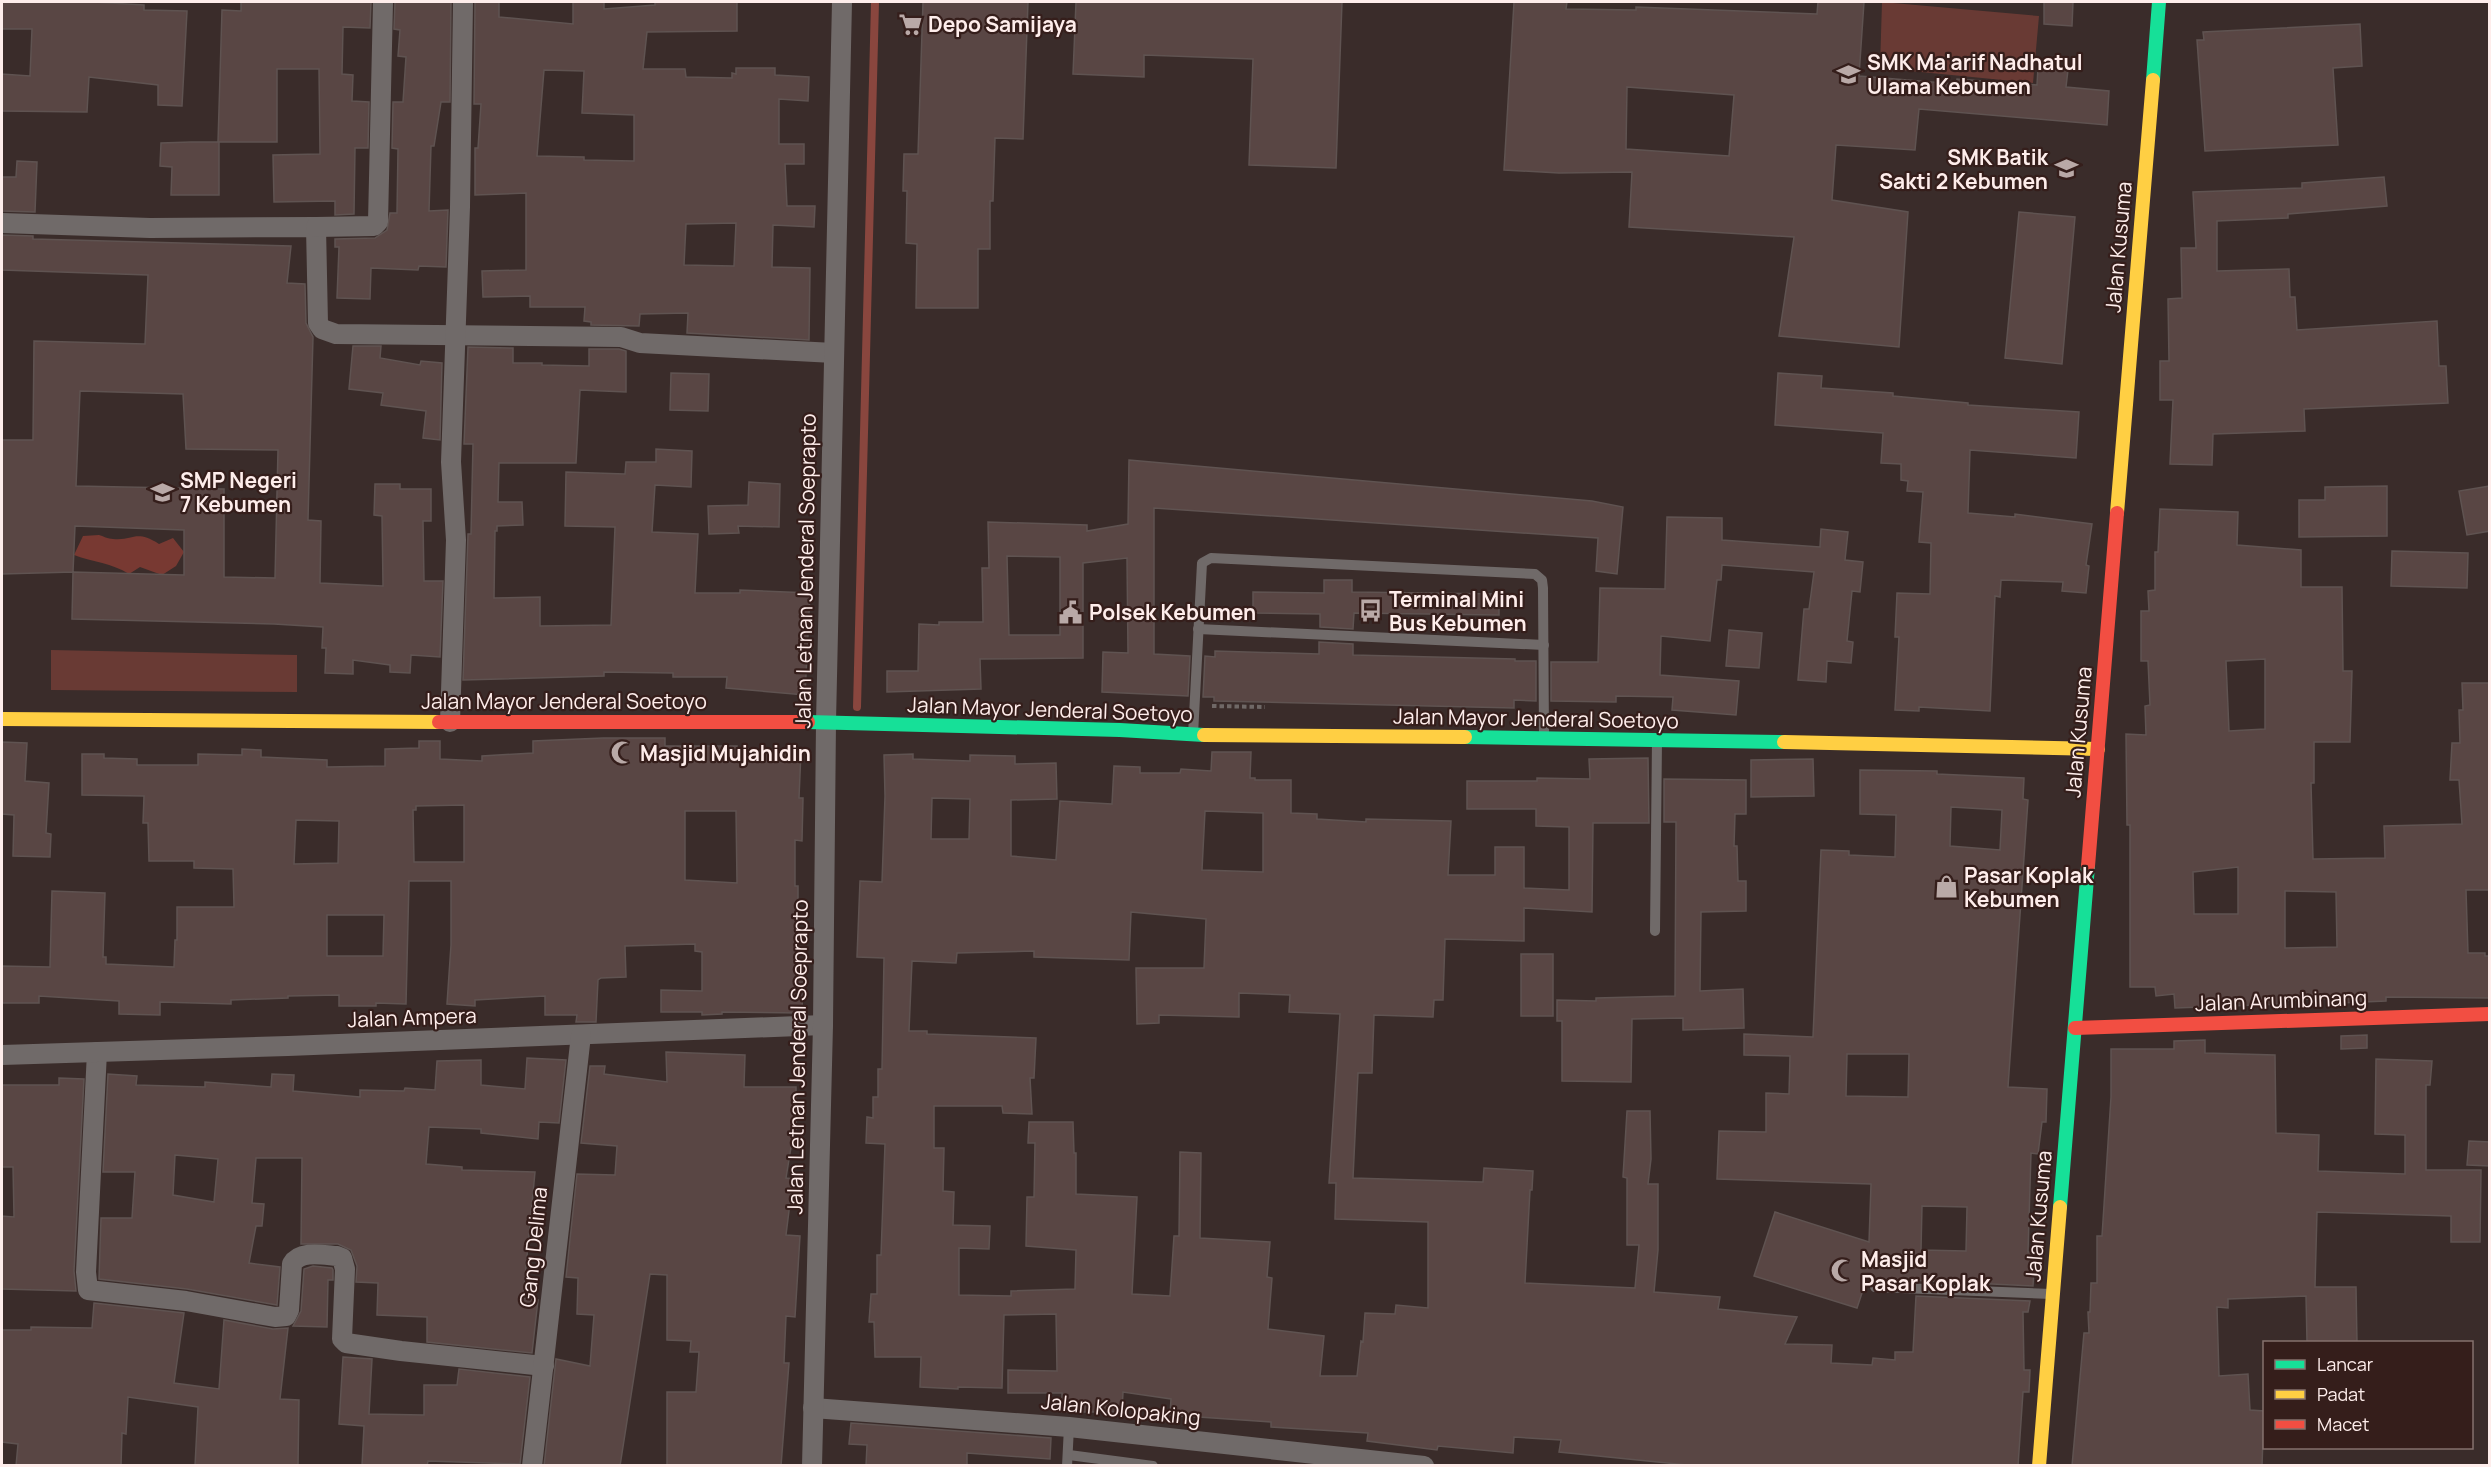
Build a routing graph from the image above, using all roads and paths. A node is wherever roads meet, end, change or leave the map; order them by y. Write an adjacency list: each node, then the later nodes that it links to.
1 (383, 2): 6 (street)
2 (463, 2): 7 (street)
3 (842, 2): 8 (street, Jalan Letnan Jenderal Soeprapto)
4 (2159, 2): 17 (main road, Jalan Kusuma)
5 (2, 223): 6 (street)
6 (315, 227): 7 (street)
7 (456, 335): 8 (street); 12 (street)
8 (834, 353): 13 (street, Jalan Letnan Jenderal Soeprapto)
9 (1198, 629): 10 (lane); 10 (lane); 14 (lane)
10 (1544, 645): 15 (lane)
11 (2, 719): 12 (main road, Jalan Mayor Jenderal Soetoyo)
12 (450, 722): 13 (main road, Jalan Mayor Jenderal Soetoyo)
13 (826, 722): 14 (main road, Jalan Mayor Jenderal Soetoyo); 20 (street, Jalan Letnan Jenderal Soeprapto)
14 (1193, 735): 15 (main road, Jalan Mayor Jenderal Soetoyo)
15 (1544, 739): 16 (main road, Jalan Mayor Jenderal Soetoyo)
16 (1657, 740): 17 (main road, Jalan Mayor Jenderal Soetoyo); 18 (lane)
17 (2098, 749): 21 (main road, Jalan Kusuma)
18 (1654, 932)
19 (2490, 1014): 21 (main road, Jalan Arumbinang)
20 (823, 1025): 22 (street, Jalan Ampera); 28 (street, Jalan Letnan Jenderal Soeprapto)
21 (2075, 1028): 26 (main road, Jalan Kusuma)
22 (581, 1035): 23 (street, Jalan Ampera); 27 (street, Gang Delima)
23 (97, 1052): 24 (street, Jalan Ampera); 27 (street)
24 (2, 1055)
25 (1875, 1287): 26 (lane)
26 (2053, 1294): 35 (main road, Jalan Kusuma)
27 (544, 1366): 31 (street, Gang Delima)
28 (813, 1408): 29 (street, Jalan Kolopaking); 32 (street, Jalan Letnan Jenderal Soeprapto)
29 (1069, 1427): 30 (lane); 34 (street, Jalan Kolopaking)
30 (1068, 1460): 33 (lane)
31 (532, 1466)
32 (812, 1466)
33 (1153, 1466)
34 (1424, 1466)
35 (2039, 1466)

